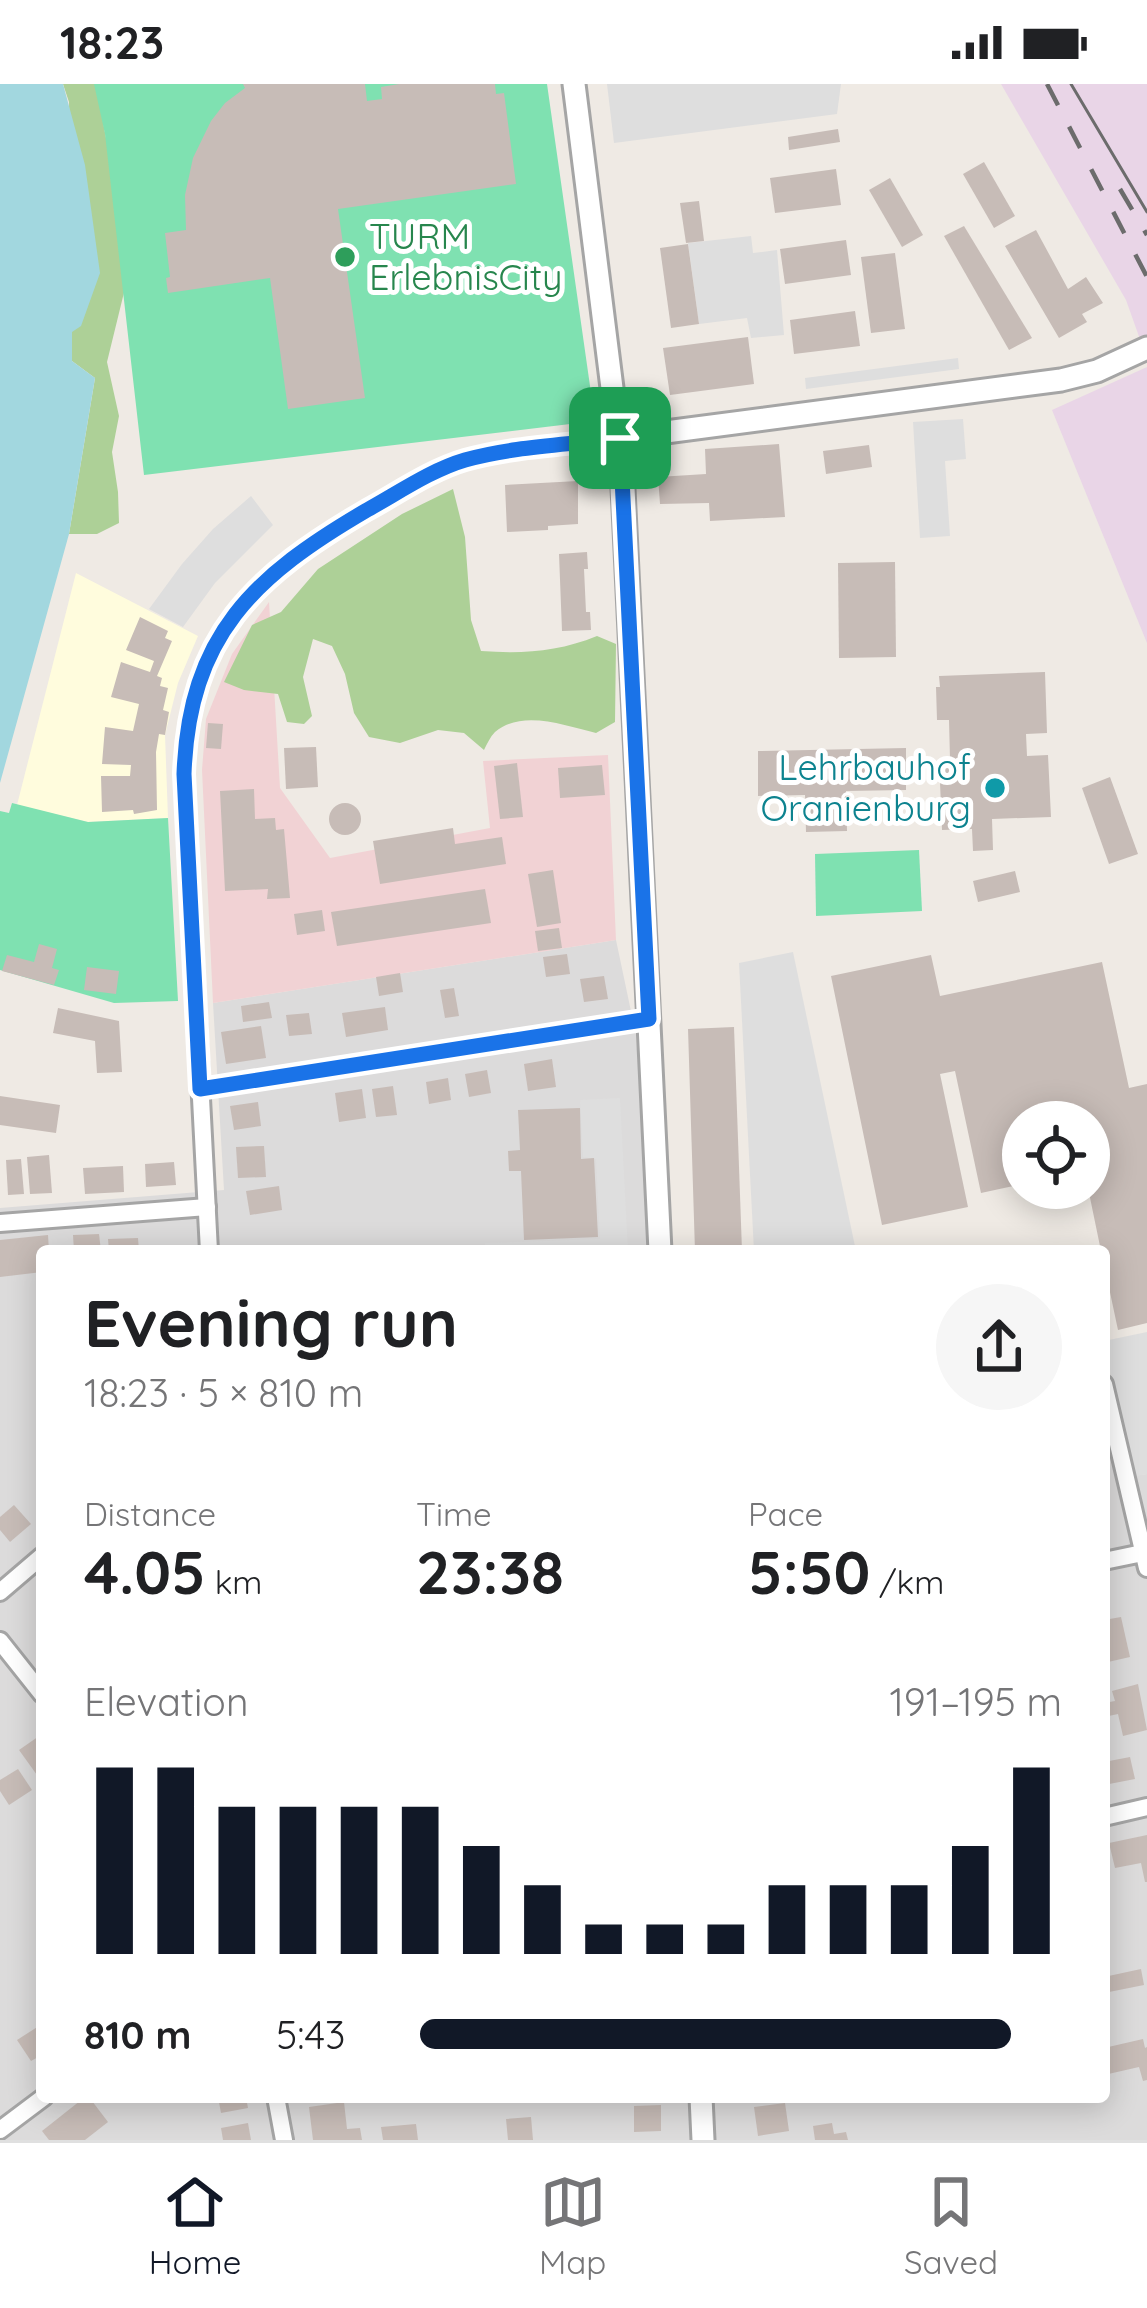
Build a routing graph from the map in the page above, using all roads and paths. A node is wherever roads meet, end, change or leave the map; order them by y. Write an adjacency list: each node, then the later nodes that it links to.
1 (574, 84): 3 (street)
2 (1147, 348): 3 (street)
3 (620, 438): 4 (street); 5 (street)
4 (649, 1019): 5 (street); 9 (street)
5 (200, 1089): 6 (street)
6 (207, 1207): 7 (street); 8 (street)
7 (0, 1223)
8 (209, 1245)
9 (660, 1245)
10 (1110, 1409): 11 (street)
11 (1146, 1558): 13 (street)
12 (36, 1561): 14 (street)
13 (1110, 1561)
14 (0, 1592)
15 (0, 1641): 16 (street)
16 (36, 1686)
17 (1147, 1807): 18 (street)
18 (1110, 1816)
19 (36, 2103): 22 (street)
20 (277, 2103): 23 (street)
21 (701, 2103): 24 (street)
22 (0, 2130)
23 (284, 2140)
24 (703, 2140)

